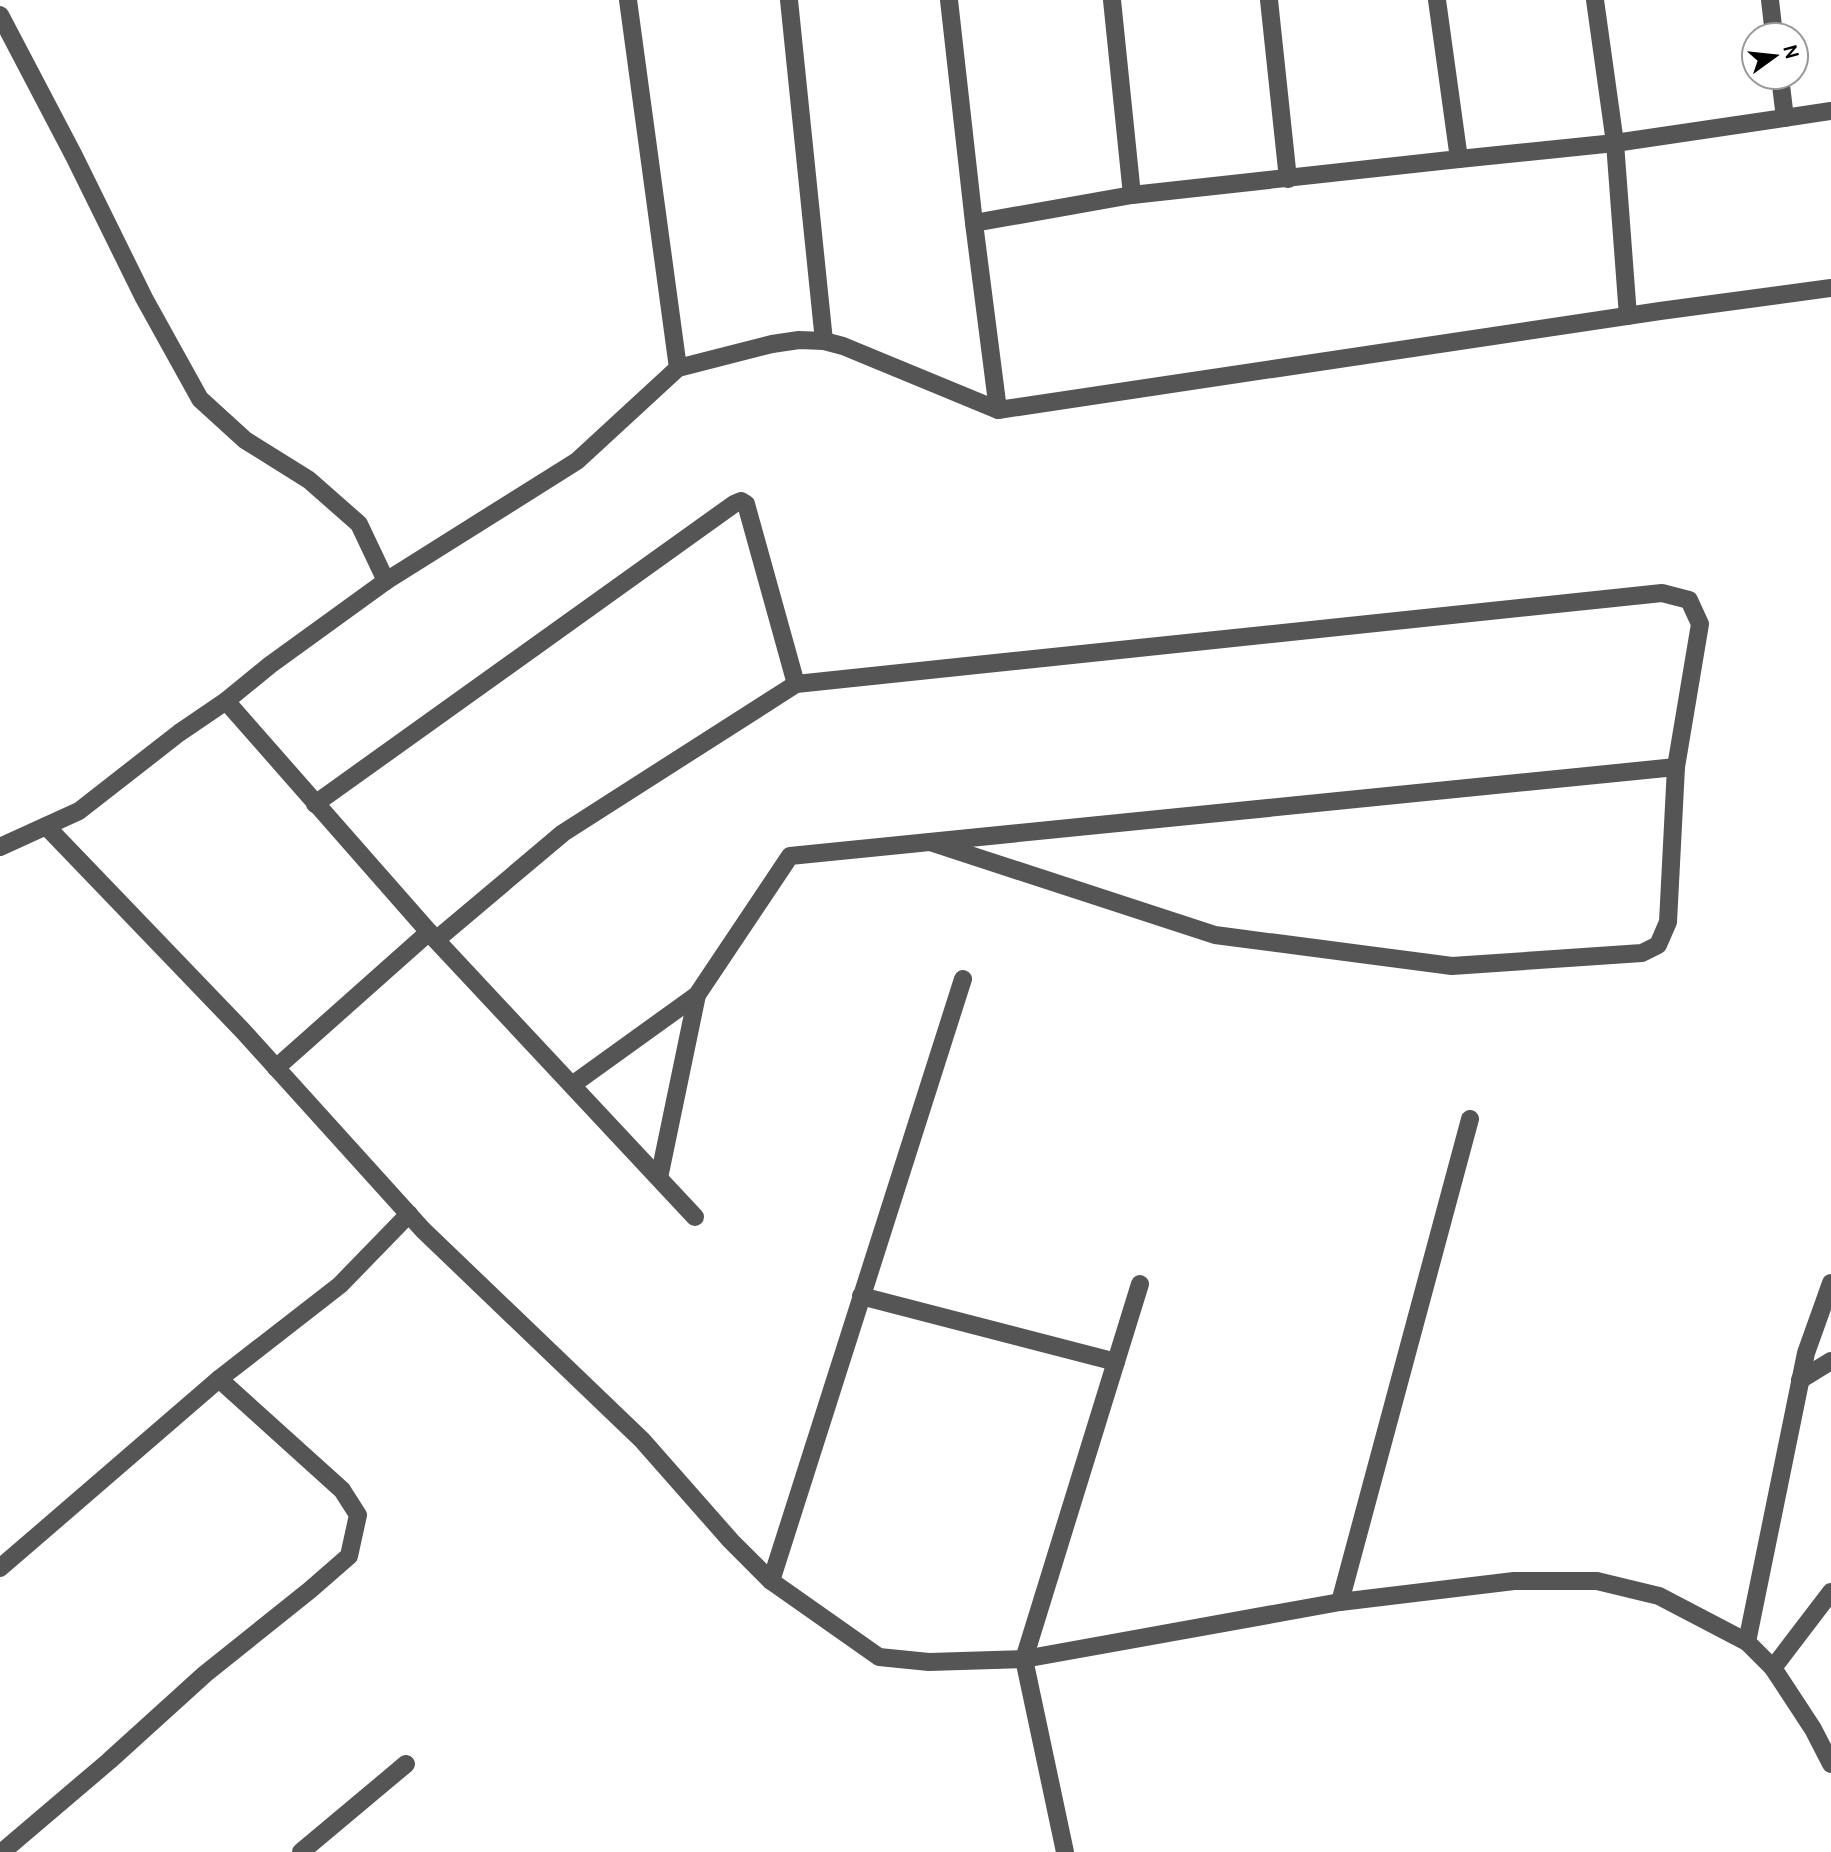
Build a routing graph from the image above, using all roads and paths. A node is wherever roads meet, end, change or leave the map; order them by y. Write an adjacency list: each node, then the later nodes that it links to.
1 (628, 0): 22 (street)
2 (789, 0): 21 (street)
3 (949, 0): 18 (street)
4 (1112, 0): 17 (street)
5 (1269, 0): 16 (street)
6 (1437, 0): 15 (street)
7 (1595, 0): 14 (street)
8 (1770, 0): 10 (street)
9 (0, 15): 24 (street)
10 (1772, 21)
11 (1782, 91): 13 (street)
12 (1831, 111): 13 (street)
13 (1785, 118): 14 (street)
14 (1615, 143): 15 (street); 20 (street)
15 (1459, 159): 16 (street)
16 (1288, 179): 17 (street)
17 (1132, 195): 18 (street)
18 (974, 223): 23 (street)
19 (1831, 288): 20 (street)
20 (1628, 316): 23 (street)
21 (824, 341): 22 (street); 23 (street)
22 (678, 368): 24 (street)
23 (998, 410)
24 (386, 580): 26 (street)
25 (796, 684): 27 (street); 28 (street); 32 (street)
26 (226, 701): 28 (street); 29 (street)
27 (1676, 767): 30 (street); 30 (street)
28 (315, 804): 32 (street)
29 (46, 826): 31 (street); 35 (street)
30 (930, 842): 34 (street)
31 (0, 847)
32 (432, 936): 35 (street); 36 (street)
33 (963, 979): 43 (street)
34 (697, 995): 36 (street); 38 (street)
35 (276, 1068): 39 (street)
36 (572, 1085): 38 (street)
37 (1470, 1119): 51 (street)
38 (659, 1178): 40 (street)
39 (409, 1214): 46 (street); 49 (street)
40 (695, 1217)
41 (1831, 1283): 47 (street)
42 (1140, 1284): 45 (street)
43 (861, 1296): 45 (street); 49 (street)
44 (1831, 1361): 47 (street)
45 (1116, 1362): 53 (street)
46 (219, 1378): 48 (street); 57 (street)
47 (1800, 1380): 52 (street)
48 (0, 1568)
49 (771, 1581): 53 (street)
50 (1831, 1592): 54 (street)
51 (1340, 1602): 52 (street); 53 (street)
52 (1747, 1642): 54 (street)
53 (1024, 1659): 59 (street)
54 (1773, 1668): 56 (street)
55 (406, 1764): 58 (street)
56 (1831, 1764)
57 (2, 1852)
58 (301, 1852)
59 (1065, 1852)

